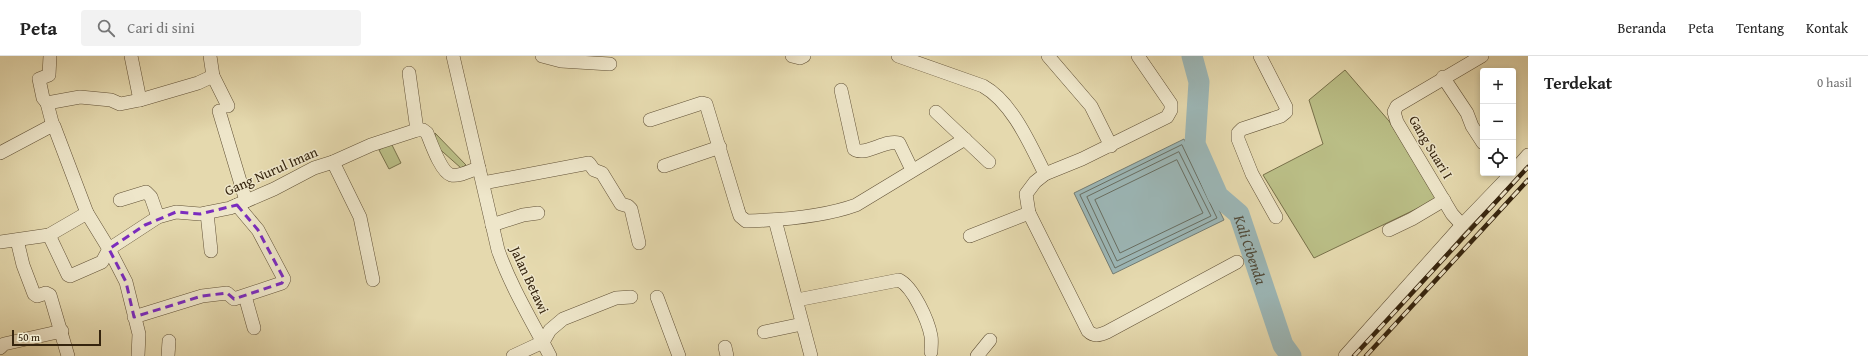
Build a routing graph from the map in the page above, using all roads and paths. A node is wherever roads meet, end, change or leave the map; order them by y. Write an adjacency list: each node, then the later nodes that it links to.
1 (50, 56): 19 (street)
2 (131, 56): 18 (street)
3 (210, 56): 15 (street)
4 (452, 56): 34 (street, Jalan Betawi)
5 (542, 56): 13 (street)
6 (792, 56): 7 (street)
7 (804, 56)
8 (898, 56): 36 (street)
9 (1048, 56): 26 (street)
10 (1138, 56): 26 (street)
11 (1260, 56): 47 (street)
12 (1482, 56): 16 (street, Gang Suari I)
13 (610, 64)
14 (409, 73): 23 (street)
15 (213, 76): 18 (street); 41 (street)
16 (1443, 77): 25 (street); 40 (street, Gang Suari I)
17 (841, 90): 35 (street)
18 (140, 100): 19 (street)
19 (47, 103): 22 (street)
20 (936, 112): 24 (street)
21 (650, 120): 27 (street)
22 (53, 126): 28 (street); 42 (street)
23 (417, 130): 30 (street, Gang Nurul Iman); 34 (street)
24 (964, 139): 31 (street); 35 (street)
25 (1481, 140)
26 (1111, 146): 36 (street)
27 (720, 147): 32 (street); 48 (street)
28 (0, 153)
29 (1528, 155): 33 (street)
30 (333, 162): 41 (street, Gang Nurul Iman); 60 (street)
31 (989, 162)
32 (664, 166)
33 (1516, 167)
34 (479, 168): 38 (street, Jalan Betawi)
35 (912, 170): 48 (street)
36 (1045, 174): 45 (street)
37 (1507, 176): 50 (street)
38 (483, 183): 49 (street, Jalan Betawi); 56 (street)
39 (120, 200): 46 (street)
40 (1444, 200): 50 (street, Gang Suari I); 51 (street)
41 (242, 203): 43 (street, Gang Nurul Iman); 61 (street)
42 (87, 213): 52 (street); 57 (street)
43 (207, 213): 46 (street, Gang Nurul Iman); 58 (street)
44 (538, 213): 49 (street)
45 (1029, 214): 53 (street); 59 (street)
46 (158, 217): 57 (street, Gang Nurul Iman)
47 (1276, 217)
48 (775, 220): 64 (street)
49 (492, 225): 72 (street, Jalan Betawi)
50 (1462, 226): 83 (street)
51 (1389, 230)
52 (49, 235): 54 (street); 57 (street, Gang Nurul Iman)
53 (970, 236)
54 (17, 240): 55 (street); 68 (street)
55 (0, 242)
56 (639, 243)
57 (109, 250): 65 (street)
58 (211, 251)
59 (1237, 262)
60 (374, 280)
61 (245, 296): 65 (street); 67 (street)
62 (631, 297): 72 (street)
63 (657, 297): 80 (street)
64 (797, 300): 66 (street); 74 (street)
65 (134, 316): 76 (street)
66 (802, 324): 69 (street); 81 (street)
67 (254, 328)
68 (62, 331): 73 (street); 75 (street)
69 (764, 332)
70 (990, 340): 82 (street)
71 (169, 341): 77 (street)
72 (543, 342): 78 (street); 79 (street, Jalan Betawi)
73 (0, 348)
74 (931, 352)
75 (68, 356)
76 (138, 356)
77 (168, 356)
78 (513, 356)
79 (550, 356)
80 (679, 356)
81 (811, 356)
82 (978, 356)
83 (1345, 356)

